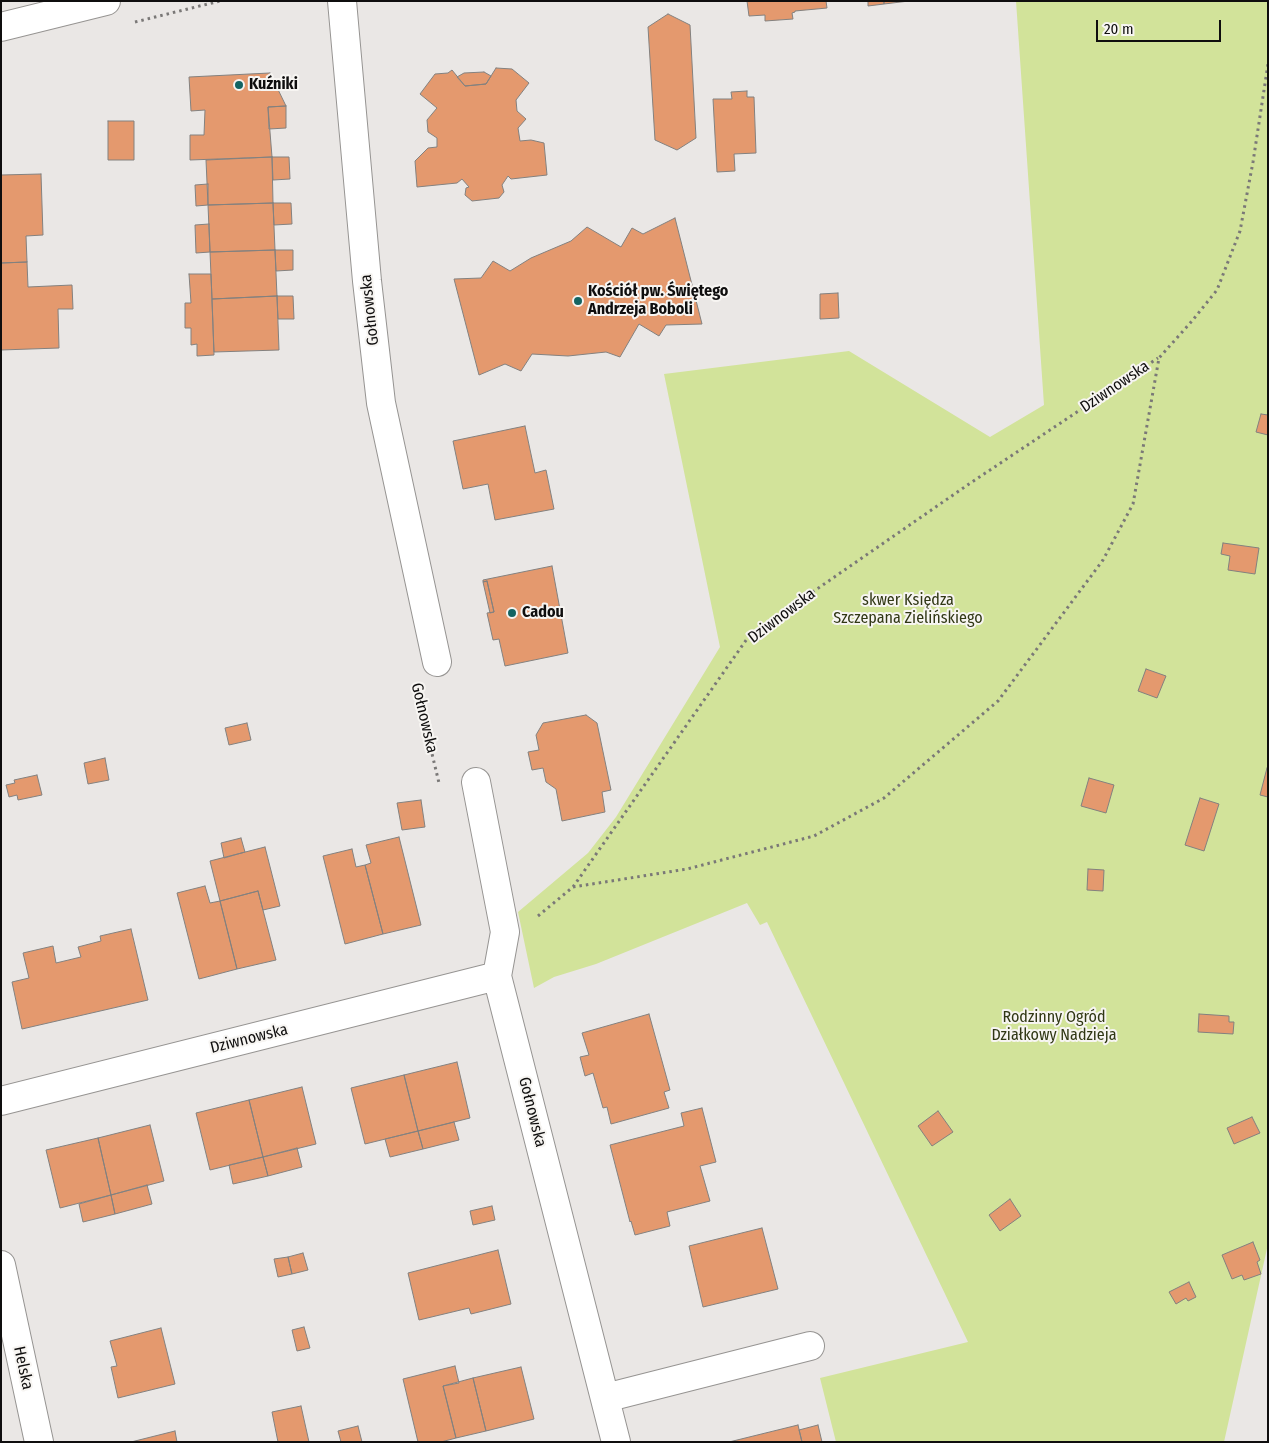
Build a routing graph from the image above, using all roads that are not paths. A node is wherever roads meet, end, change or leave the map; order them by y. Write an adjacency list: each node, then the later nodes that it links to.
1 (106, 1): 3 (street)
2 (342, 1): 4 (street, Gołnowska)
3 (1, 27)
4 (437, 662)
5 (476, 782): 6 (street, Gołnowska)
6 (497, 976): 7 (street, Dziwnowska); 10 (street, Gołnowska)
7 (1, 1101)
8 (1, 1265): 11 (street, Helska)
9 (810, 1346): 10 (street)
10 (605, 1398): 12 (street, Gołnowska)
11 (39, 1442)
12 (616, 1442)

